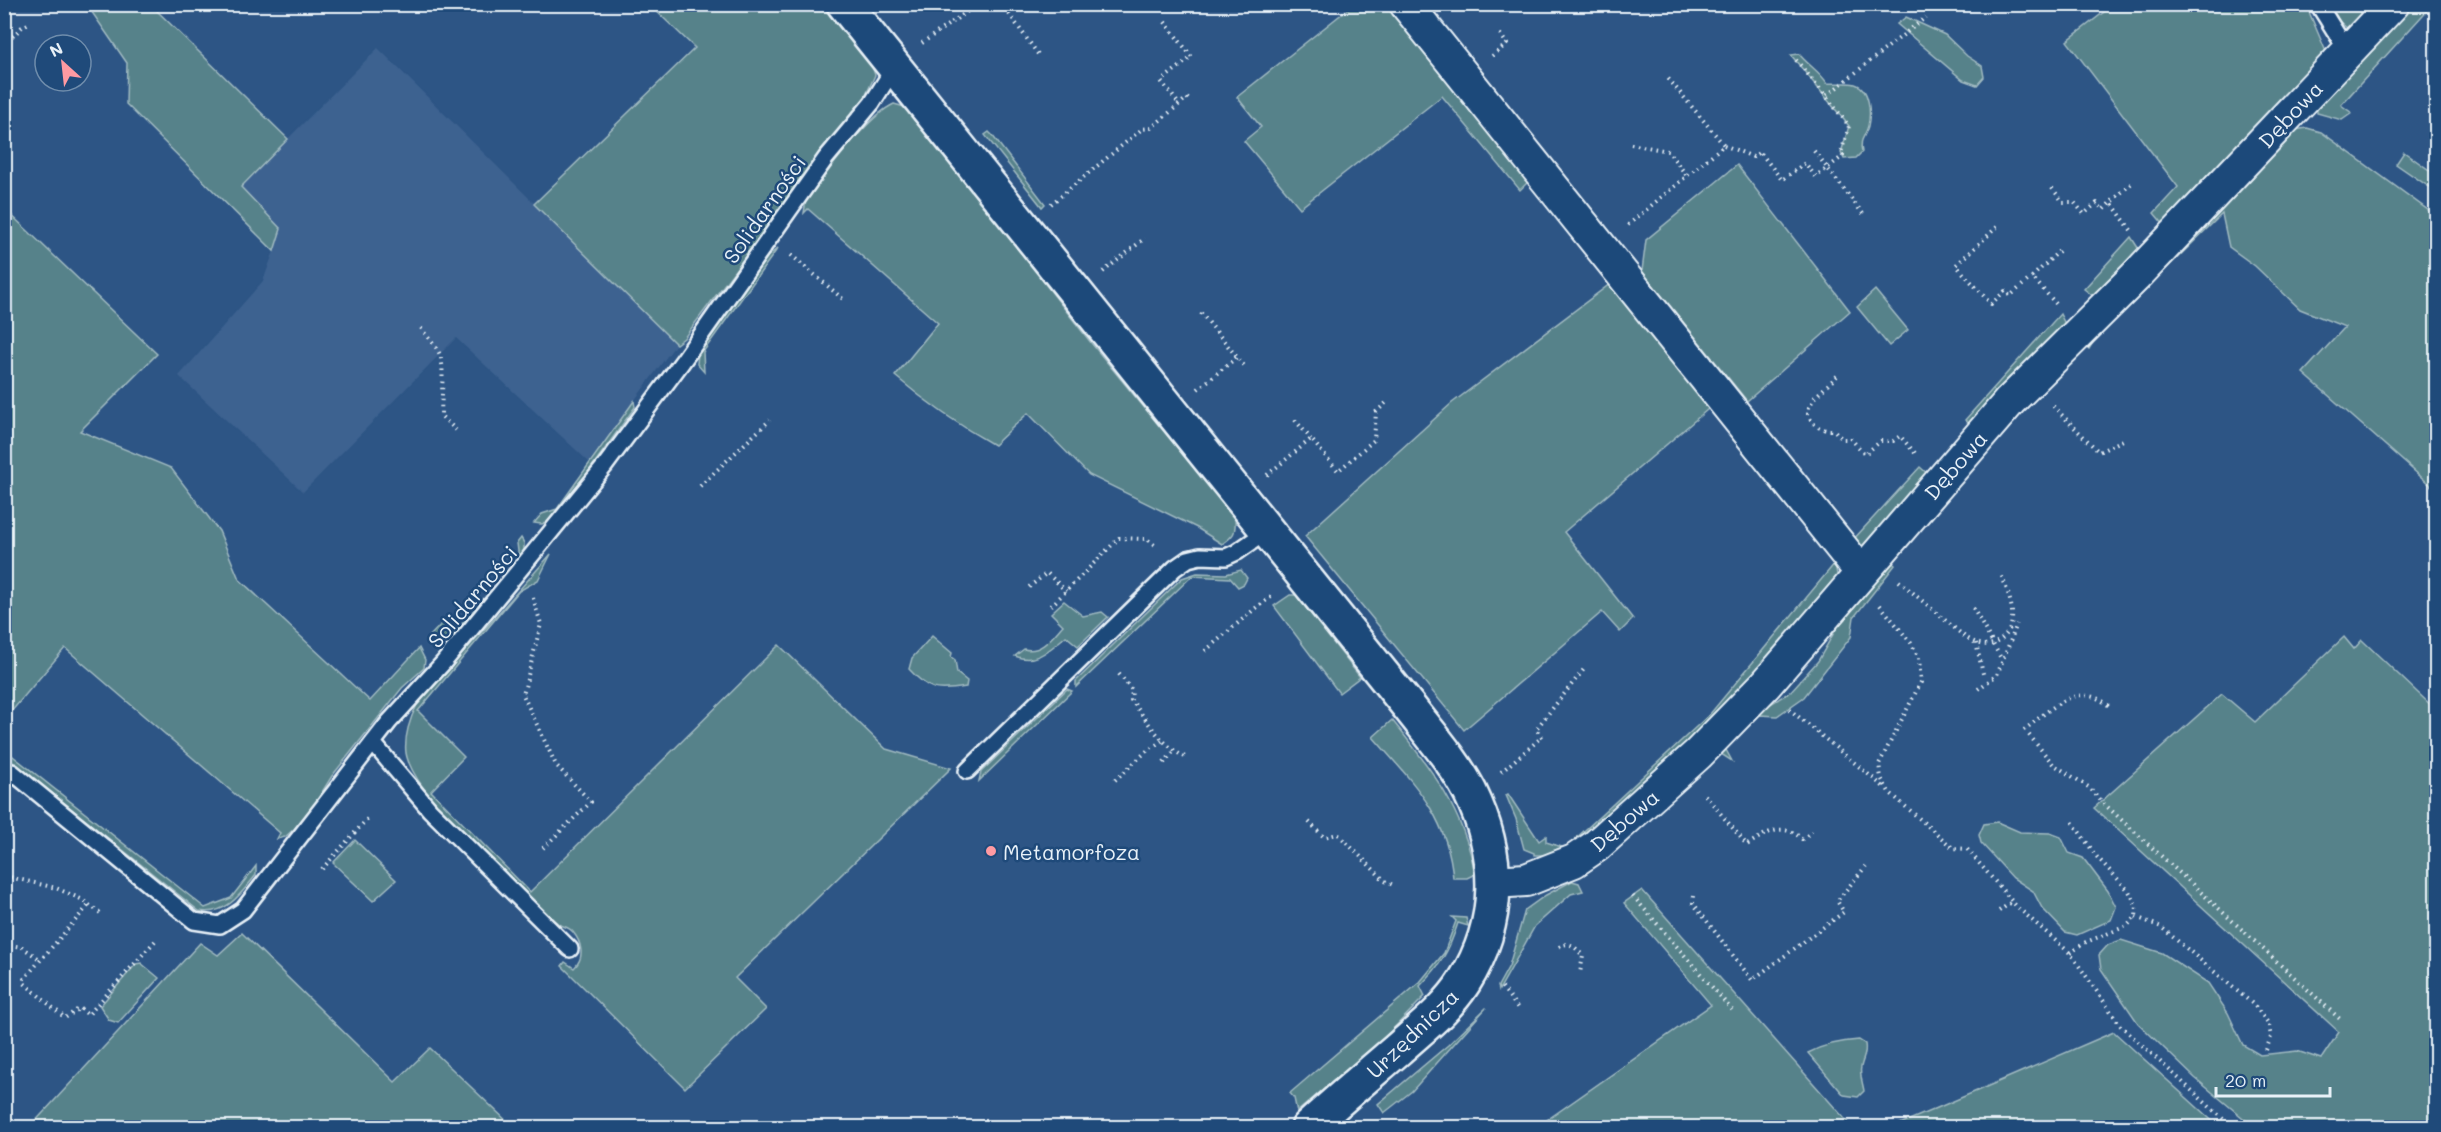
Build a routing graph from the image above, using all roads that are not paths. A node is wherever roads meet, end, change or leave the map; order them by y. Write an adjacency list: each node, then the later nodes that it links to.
1 (844, 4): 6 (street, Urzędnicza)
2 (1406, 4): 8 (street)
3 (2318, 4): 5 (lane)
4 (2393, 4): 5 (street, Dębowa)
5 (2348, 52): 8 (street, Dębowa)
6 (894, 68): 7 (street, Urzędnicza); 9 (lane, Solidarności)
7 (1267, 531): 10 (lane); 12 (street, Urzędnicza)
8 (1861, 572): 12 (street, Dębowa)
9 (373, 743): 11 (lane, Solidarności); 13 (lane)
10 (967, 771)
11 (12, 772)
12 (1493, 882): 14 (street, Urzędnicza)
13 (570, 949)
14 (1308, 1128)

